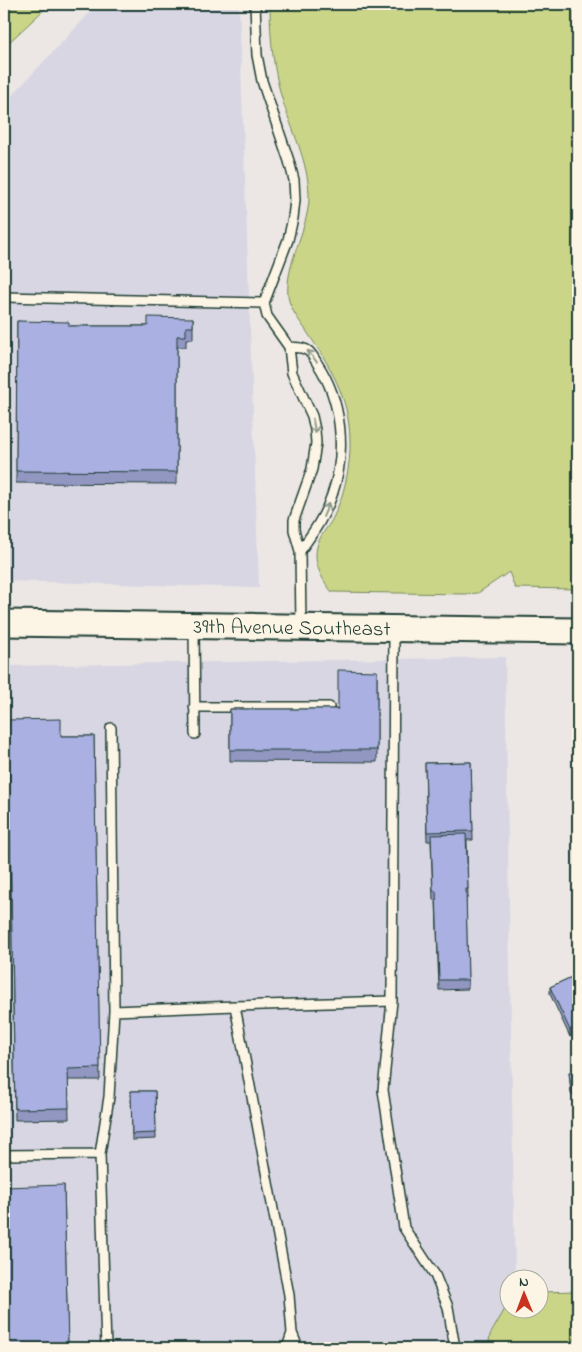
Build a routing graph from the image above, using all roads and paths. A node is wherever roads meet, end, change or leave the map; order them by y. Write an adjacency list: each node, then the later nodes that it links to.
1 (255, 4): 3 (lane)
2 (4, 298): 3 (lane)
3 (264, 303): 4 (lane)
4 (289, 348): 5 (lane, one-way to 5); 5 (lane, one-way to 4)
5 (300, 551): 8 (lane)
6 (4, 623): 7 (main road, 39th Avenue Southeast)
7 (194, 625): 8 (main road, 39th Avenue Southeast); 12 (lane)
8 (301, 626): 9 (main road, 39th Avenue Southeast)
9 (394, 628): 10 (main road, 39th Avenue Southeast); 15 (lane)
10 (578, 631)
11 (329, 706): 12 (lane)
12 (194, 707): 14 (lane)
13 (111, 728): 17 (lane)
14 (195, 734)
15 (392, 1001): 16 (lane); 24 (lane)
16 (235, 1006): 17 (lane); 20 (lane)
17 (114, 1011): 18 (lane)
18 (100, 1154): 19 (lane); 21 (lane)
19 (4, 1155)
20 (292, 1333): 22 (lane); 23 (lane)
21 (106, 1348)
22 (286, 1348)
23 (298, 1348)
24 (455, 1348)

